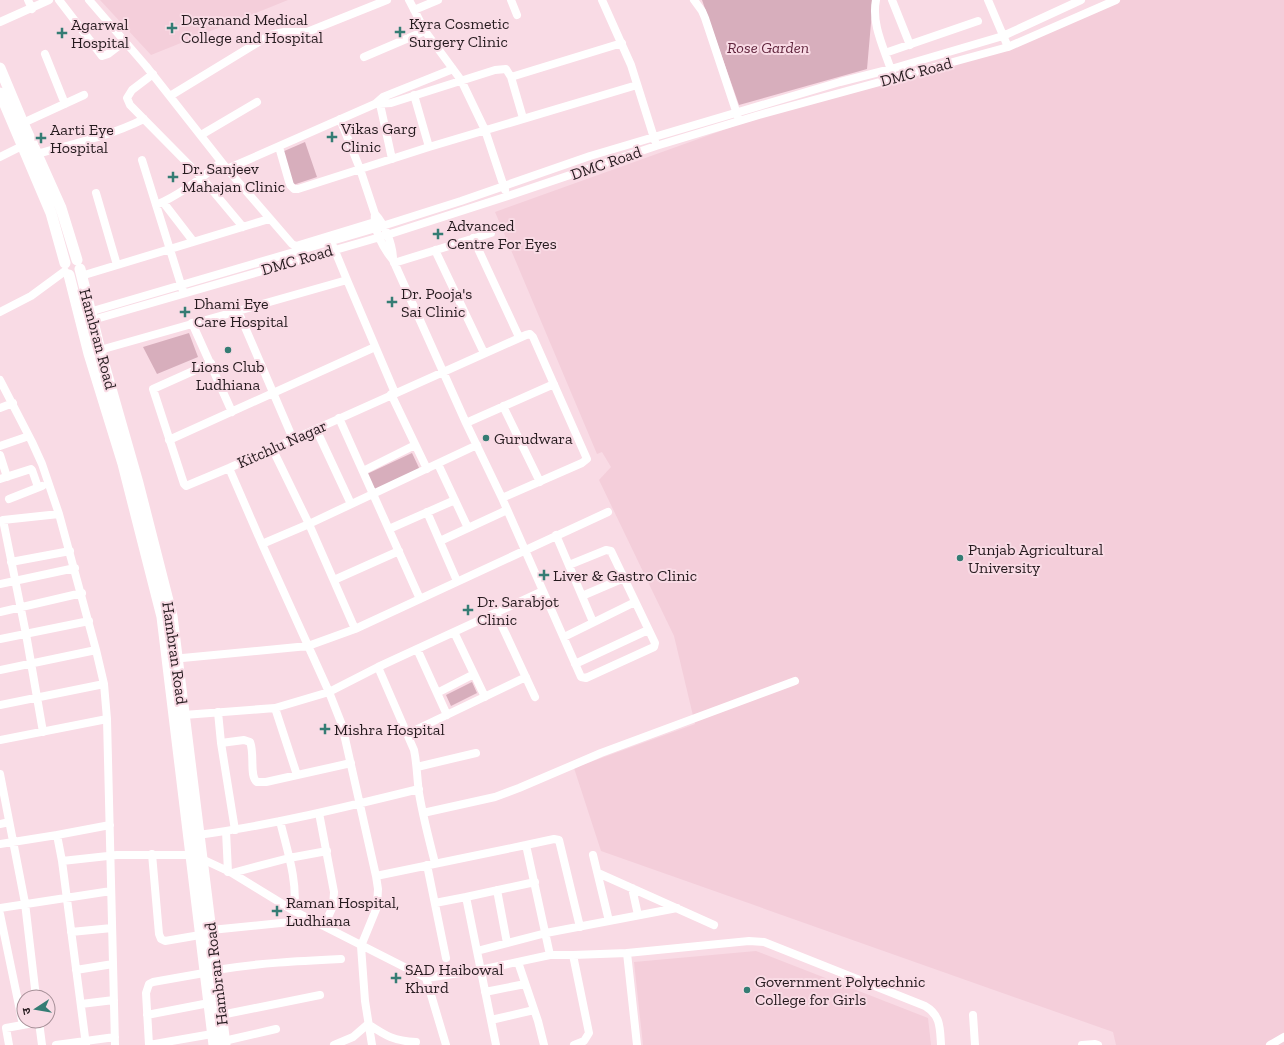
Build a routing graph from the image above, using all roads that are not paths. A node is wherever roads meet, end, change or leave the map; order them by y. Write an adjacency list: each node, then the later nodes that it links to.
1 (28, 0): 16 (street)
2 (49, 0): 16 (street)
3 (59, 0): 23 (street)
4 (89, 0): 23 (street)
5 (387, 0): 41 (street)
6 (410, 0): 17 (street)
7 (438, 0): 17 (street)
8 (511, 0): 18 (street)
9 (603, 0): 24 (street)
10 (694, 0): 45 (street)
11 (876, 0): 27 (street)
12 (892, 0): 25 (street)
13 (988, 0): 22 (street)
14 (1082, 0): 22 (street)
15 (1116, 0): 26 (street, DMC Road)
16 (32, 9): 20 (street)
17 (414, 10): 21 (street)
18 (517, 15)
19 (978, 21): 25 (street)
20 (0, 22)
21 (425, 31): 29 (street); 32 (street)
22 (1003, 36): 26 (street); 31 (street)
23 (125, 41): 33 (street)
24 (622, 43): 34 (street); 37 (street)
25 (910, 45): 27 (street)
26 (1008, 47): 35 (street, DMC Road)
27 (885, 53): 31 (street)
28 (45, 54): 43 (street)
29 (364, 57)
30 (0, 68): 49 (main road, Hambran Road)
31 (891, 69): 35 (street); 45 (street)
32 (453, 70): 36 (street); 44 (street)
33 (153, 74): 41 (street); 47 (street)
34 (512, 77): 36 (street); 46 (street)
35 (893, 78): 45 (street, DMC Road)
36 (461, 80): 40 (street); 50 (street)
37 (637, 85): 46 (street); 52 (street)
38 (0, 93): 53 (main road, Hambran Road)
39 (84, 95): 43 (street)
40 (414, 95): 44 (street); 55 (street)
41 (170, 96): 51 (street)
42 (257, 102): 51 (street)
43 (65, 104): 49 (street)
44 (377, 104): 48 (street); 58 (street)
45 (738, 117): 52 (street)
46 (524, 118): 50 (street)
47 (144, 119): 56 (street); 63 (street)
48 (340, 119): 54 (street); 62 (street)
49 (22, 123): 56 (main road, Hambran Road)
50 (485, 130): 55 (street); 64 (street)
51 (201, 135): 60 (street)
52 (655, 142): 64 (street); 66 (street, DMC Road)
53 (22, 146): 57 (street); 82 (main road, Hambran Road)
54 (279, 147): 61 (street); 62 (street)
55 (429, 147): 58 (street)
56 (36, 154): 81 (main road, Hambran Road)
57 (0, 157)
58 (392, 159): 62 (street)
59 (142, 160): 67 (street)
60 (221, 162): 61 (street); 63 (street)
61 (227, 169): 68 (street)
62 (360, 169): 69 (street)
63 (202, 178): 67 (street); 70 (street)
64 (504, 186): 66 (street); 69 (street)
65 (96, 193): 80 (street)
66 (508, 196): 72 (street, DMC Road)
67 (160, 203): 74 (street); 76 (street)
68 (269, 219): 69 (street); 70 (street)
69 (378, 222): 72 (street); 75 (street)
70 (243, 227): 74 (street)
71 (491, 233): 73 (street)
72 (383, 236): 77 (street, DMC Road); 79 (street)
73 (473, 238): 78 (street); 90 (street)
74 (193, 241): 76 (street)
75 (331, 241): 77 (street); 84 (street)
76 (170, 249): 80 (street); 84 (street)
77 (335, 250): 83 (street); 84 (street, DMC Road)
78 (435, 250): 79 (street); 93 (street)
79 (394, 261): 95 (street)
80 (117, 265): 81 (street)
81 (79, 269): 82 (main road); 87 (main road, Hambran Road)
82 (66, 270): 85 (street); 88 (main road, Hambran Road)
83 (347, 280): 86 (street); 91 (street)
84 (183, 289): 87 (street)
85 (1, 311)
86 (238, 311): 89 (street); 98 (street)
87 (91, 316): 88 (street); 92 (main road, Hambran Road)
88 (80, 319): 170 (main road, Hambran Road)
89 (192, 323): 92 (street); 94 (street)
90 (520, 337): 93 (street, Kitchlu Nagar); 97 (street)
91 (375, 347): 98 (street); 99 (street)
92 (100, 350): 170 (main road, Hambran Road)
93 (484, 354): 95 (street, Kitchlu Nagar)
94 (211, 363): 103 (street); 109 (street, Kitchlu Nagar)
95 (443, 371): 99 (street, Kitchlu Nagar); 105 (street)
96 (0, 380): 100 (street)
97 (554, 384): 101 (street); 120 (street)
98 (273, 393): 103 (street); 108 (street)
99 (393, 394): 104 (street, Kitchlu Nagar); 110 (street)
100 (13, 403): 102 (street); 107 (street)
101 (503, 406): 105 (street); 120 (street)
102 (0, 408)
103 (232, 412): 109 (street)
104 (339, 418): 106 (street, Kitchlu Nagar); 118 (street)
105 (466, 423): 111 (street)
106 (316, 428): 108 (street, Kitchlu Nagar); 127 (street)
107 (29, 436): 112 (street); 121 (street)
108 (292, 439): 113 (street, Kitchlu Nagar)
109 (169, 440): 116 (street, Kitchlu Nagar)
110 (415, 445): 117 (street); 118 (street)
111 (476, 445): 115 (street); 124 (street)
112 (0, 446)
113 (272, 448): 116 (street, Kitchlu Nagar); 133 (street)
114 (0, 455): 119 (street)
115 (438, 464): 117 (street); 126 (street)
116 (229, 468): 139 (street)
117 (427, 469): 123 (street)
118 (363, 471): 123 (street)
119 (4, 478): 122 (street)
120 (540, 482): 124 (street)
121 (49, 483): 122 (street); 131 (street)
122 (38, 487): 125 (street)
123 (373, 493): 127 (street); 135 (street)
124 (502, 498): 128 (street)
125 (9, 499)
126 (455, 500): 129 (street); 134 (street)
127 (351, 504): 133 (street)
128 (507, 510): 134 (street); 140 (street)
129 (428, 512): 135 (street); 137 (street)
130 (608, 512): 136 (street)
131 (59, 514): 132 (street); 141 (street)
132 (1, 521): 138 (street)
133 (309, 524): 139 (street); 147 (street)
134 (468, 528): 137 (street)
135 (389, 530): 142 (street)
136 (556, 535): 140 (street); 144 (street)
137 (440, 540): 149 (street)
138 (4, 544): 143 (street)
139 (262, 544): 167 (street)
140 (525, 549): 149 (street); 151 (street)
141 (70, 551): 143 (street); 145 (street)
142 (399, 551): 147 (street); 154 (street)
143 (11, 562): 148 (street)
144 (569, 565): 146 (street); 153 (street)
145 (75, 568): 148 (street); 152 (street)
146 (624, 578): 153 (street); 155 (street)
147 (334, 580): 161 (street)
148 (15, 581): 150 (street); 156 (street)
149 (457, 581): 154 (street)
150 (0, 584)
151 (543, 591): 158 (street); 165 (street)
152 (82, 594): 156 (street); 159 (street)
153 (582, 596): 160 (street)
154 (420, 599): 161 (street)
155 (635, 602): 160 (street); 162 (street)
156 (20, 608): 157 (street); 164 (street)
157 (0, 612)
158 (496, 613): 163 (street); 176 (street)
159 (89, 621): 164 (street); 169 (street)
160 (594, 622): 165 (street)
161 (355, 629): 167 (street)
162 (648, 630): 172 (street); 172 (street)
163 (454, 632): 168 (street); 175 (street)
164 (26, 634): 166 (street); 171 (street)
165 (564, 637): 172 (street)
166 (0, 639)
167 (308, 646): 170 (street); 179 (street)
168 (417, 649): 173 (street); 180 (street)
169 (96, 650): 171 (street); 178 (street)
170 (172, 659): 187 (main road, Hambran Road); 218 (main road, Hambran Road)
171 (31, 664): 174 (street); 183 (street)
172 (575, 664)
173 (378, 667): 179 (street); 191 (street)
174 (0, 670)
175 (474, 674): 180 (street); 181 (street)
176 (526, 677): 181 (street); 182 (street)
177 (795, 681): 203 (street)
178 (104, 684): 183 (street); 189 (street)
179 (329, 692): 185 (street); 195 (street)
180 (437, 693): 188 (street)
181 (485, 697): 188 (street)
182 (535, 697)
183 (37, 698): 184 (street); 190 (street)
184 (0, 705)
185 (275, 708): 186 (street); 198 (street)
186 (218, 712): 187 (street); 193 (street)
187 (184, 715): 211 (main road, Hambran Road)
188 (447, 715): 191 (street)
189 (107, 719): 190 (street); 207 (street)
190 (43, 732): 192 (street)
191 (407, 734): 196 (street)
192 (0, 740)
193 (221, 742): 198 (street); 208 (street)
194 (476, 753): 196 (street)
195 (351, 763): 198 (street); 201 (street)
196 (417, 767): 199 (street)
197 (0, 774): 200 (street)
198 (297, 775)
199 (419, 789): 201 (street); 203 (street)
200 (3, 800): 205 (street)
201 (360, 803): 202 (street); 226 (street)
202 (319, 813): 204 (street); 215 (street)
203 (422, 813): 223 (street)
204 (280, 821): 208 (street); 220 (street)
205 (9, 822): 206 (street); 212 (street)
206 (0, 824)
207 (110, 825): 210 (street); 217 (street)
208 (235, 830): 209 (street)
209 (226, 831): 211 (street); 224 (street)
210 (57, 835): 212 (street); 222 (street)
211 (198, 835): 221 (main road, Hambran Road)
212 (13, 841): 213 (street); 233 (street)
213 (0, 844)
214 (526, 845): 223 (street); 227 (street); 244 (street)
215 (327, 851): 220 (street); 243 (street)
216 (152, 854): 217 (street); 218 (street); 249 (street)
217 (113, 855): 222 (street); 230 (street)
218 (190, 855): 221 (street); 249 (main road, Hambran Road)
219 (593, 855): 225 (street)
220 (289, 858): 224 (street); 237 (street)
221 (202, 859): 224 (street); 246 (main road, Hambran Road)
222 (62, 862): 232 (street)
223 (431, 864): 226 (street); 234 (street)
224 (230, 872): 237 (street)
225 (598, 873): 228 (street); 241 (street)
226 (376, 876): 251 (street)
227 (535, 882): 229 (street); 248 (street)
228 (632, 888): 236 (street); 239 (street)
229 (497, 890): 231 (street); 250 (street)
230 (111, 891): 232 (street); 245 (street)
231 (466, 897): 234 (street); 252 (street)
232 (66, 898): 233 (street); 247 (street)
233 (25, 903): 235 (street); 266 (street)
234 (435, 903): 256 (street)
235 (0, 908)
236 (677, 908): 239 (street); 242 (street)
237 (294, 911): 240 (street)
238 (0, 914): 267 (street)
239 (638, 915): 241 (street)
240 (311, 920): 243 (street); 246 (street)
241 (609, 921): 244 (street)
242 (714, 924)
243 (324, 926): 251 (street)
244 (580, 927): 248 (street)
245 (112, 928): 247 (street); 259 (street)
246 (211, 930): 261 (main road, Hambran Road)
247 (71, 932): 260 (street)
248 (546, 933): 250 (street); 254 (street)
249 (200, 935): 263 (main road, Hambran Road)
250 (507, 943): 252 (street)
251 (361, 946): 264 (street); 278 (street)
252 (477, 951): 262 (street)
253 (627, 953): 255 (street); 299 (street); 300 (street)
254 (550, 954): 255 (street); 258 (street)
255 (573, 955): 298 (street)
256 (446, 958)
257 (341, 959): 261 (street)
258 (518, 962): 262 (street); 265 (street)
259 (113, 964): 260 (street); 270 (street)
260 (76, 970): 272 (street)
261 (216, 970): 275 (main road, Hambran Road)
262 (480, 970): 264 (street); 268 (street)
263 (204, 973): 271 (main road, Hambran Road); 274 (street)
264 (426, 978): 295 (street)
265 (525, 984): 268 (street); 273 (street)
266 (35, 989)
267 (16, 991)
268 (485, 992): 277 (street)
269 (320, 995): 275 (street)
270 (114, 1000): 272 (street); 285 (street)
271 (209, 1002): 274 (street); 283 (main road, Hambran Road)
272 (81, 1004): 287 (street)
273 (534, 1010): 277 (street); 297 (street)
274 (147, 1015): 292 (street)
275 (221, 1015): 288 (main road, Hambran Road)
276 (973, 1015): 301 (street)
277 (491, 1020): 296 (street)
278 (368, 1024): 286 (street); 293 (street); 294 (street)
279 (16, 1026): 280 (street)
280 (3, 1029): 289 (street)
281 (40, 1029): 290 (street)
282 (276, 1029): 288 (street)
283 (212, 1034): 288 (main road, Hambran Road); 292 (street)
284 (1284, 1037): 304 (street)
285 (115, 1041): 287 (street)
286 (416, 1042)
287 (86, 1043): 291 (street)
288 (221, 1044)
289 (9, 1045)
290 (42, 1045)
291 (56, 1045)
292 (149, 1045)
293 (334, 1045)
294 (372, 1045)
295 (446, 1045)
296 (496, 1045)
297 (544, 1045)
298 (576, 1045)
299 (637, 1045)
300 (941, 1045)
301 (975, 1045)
302 (1082, 1045): 303 (street)
303 (1098, 1045)
304 (1270, 1045)

